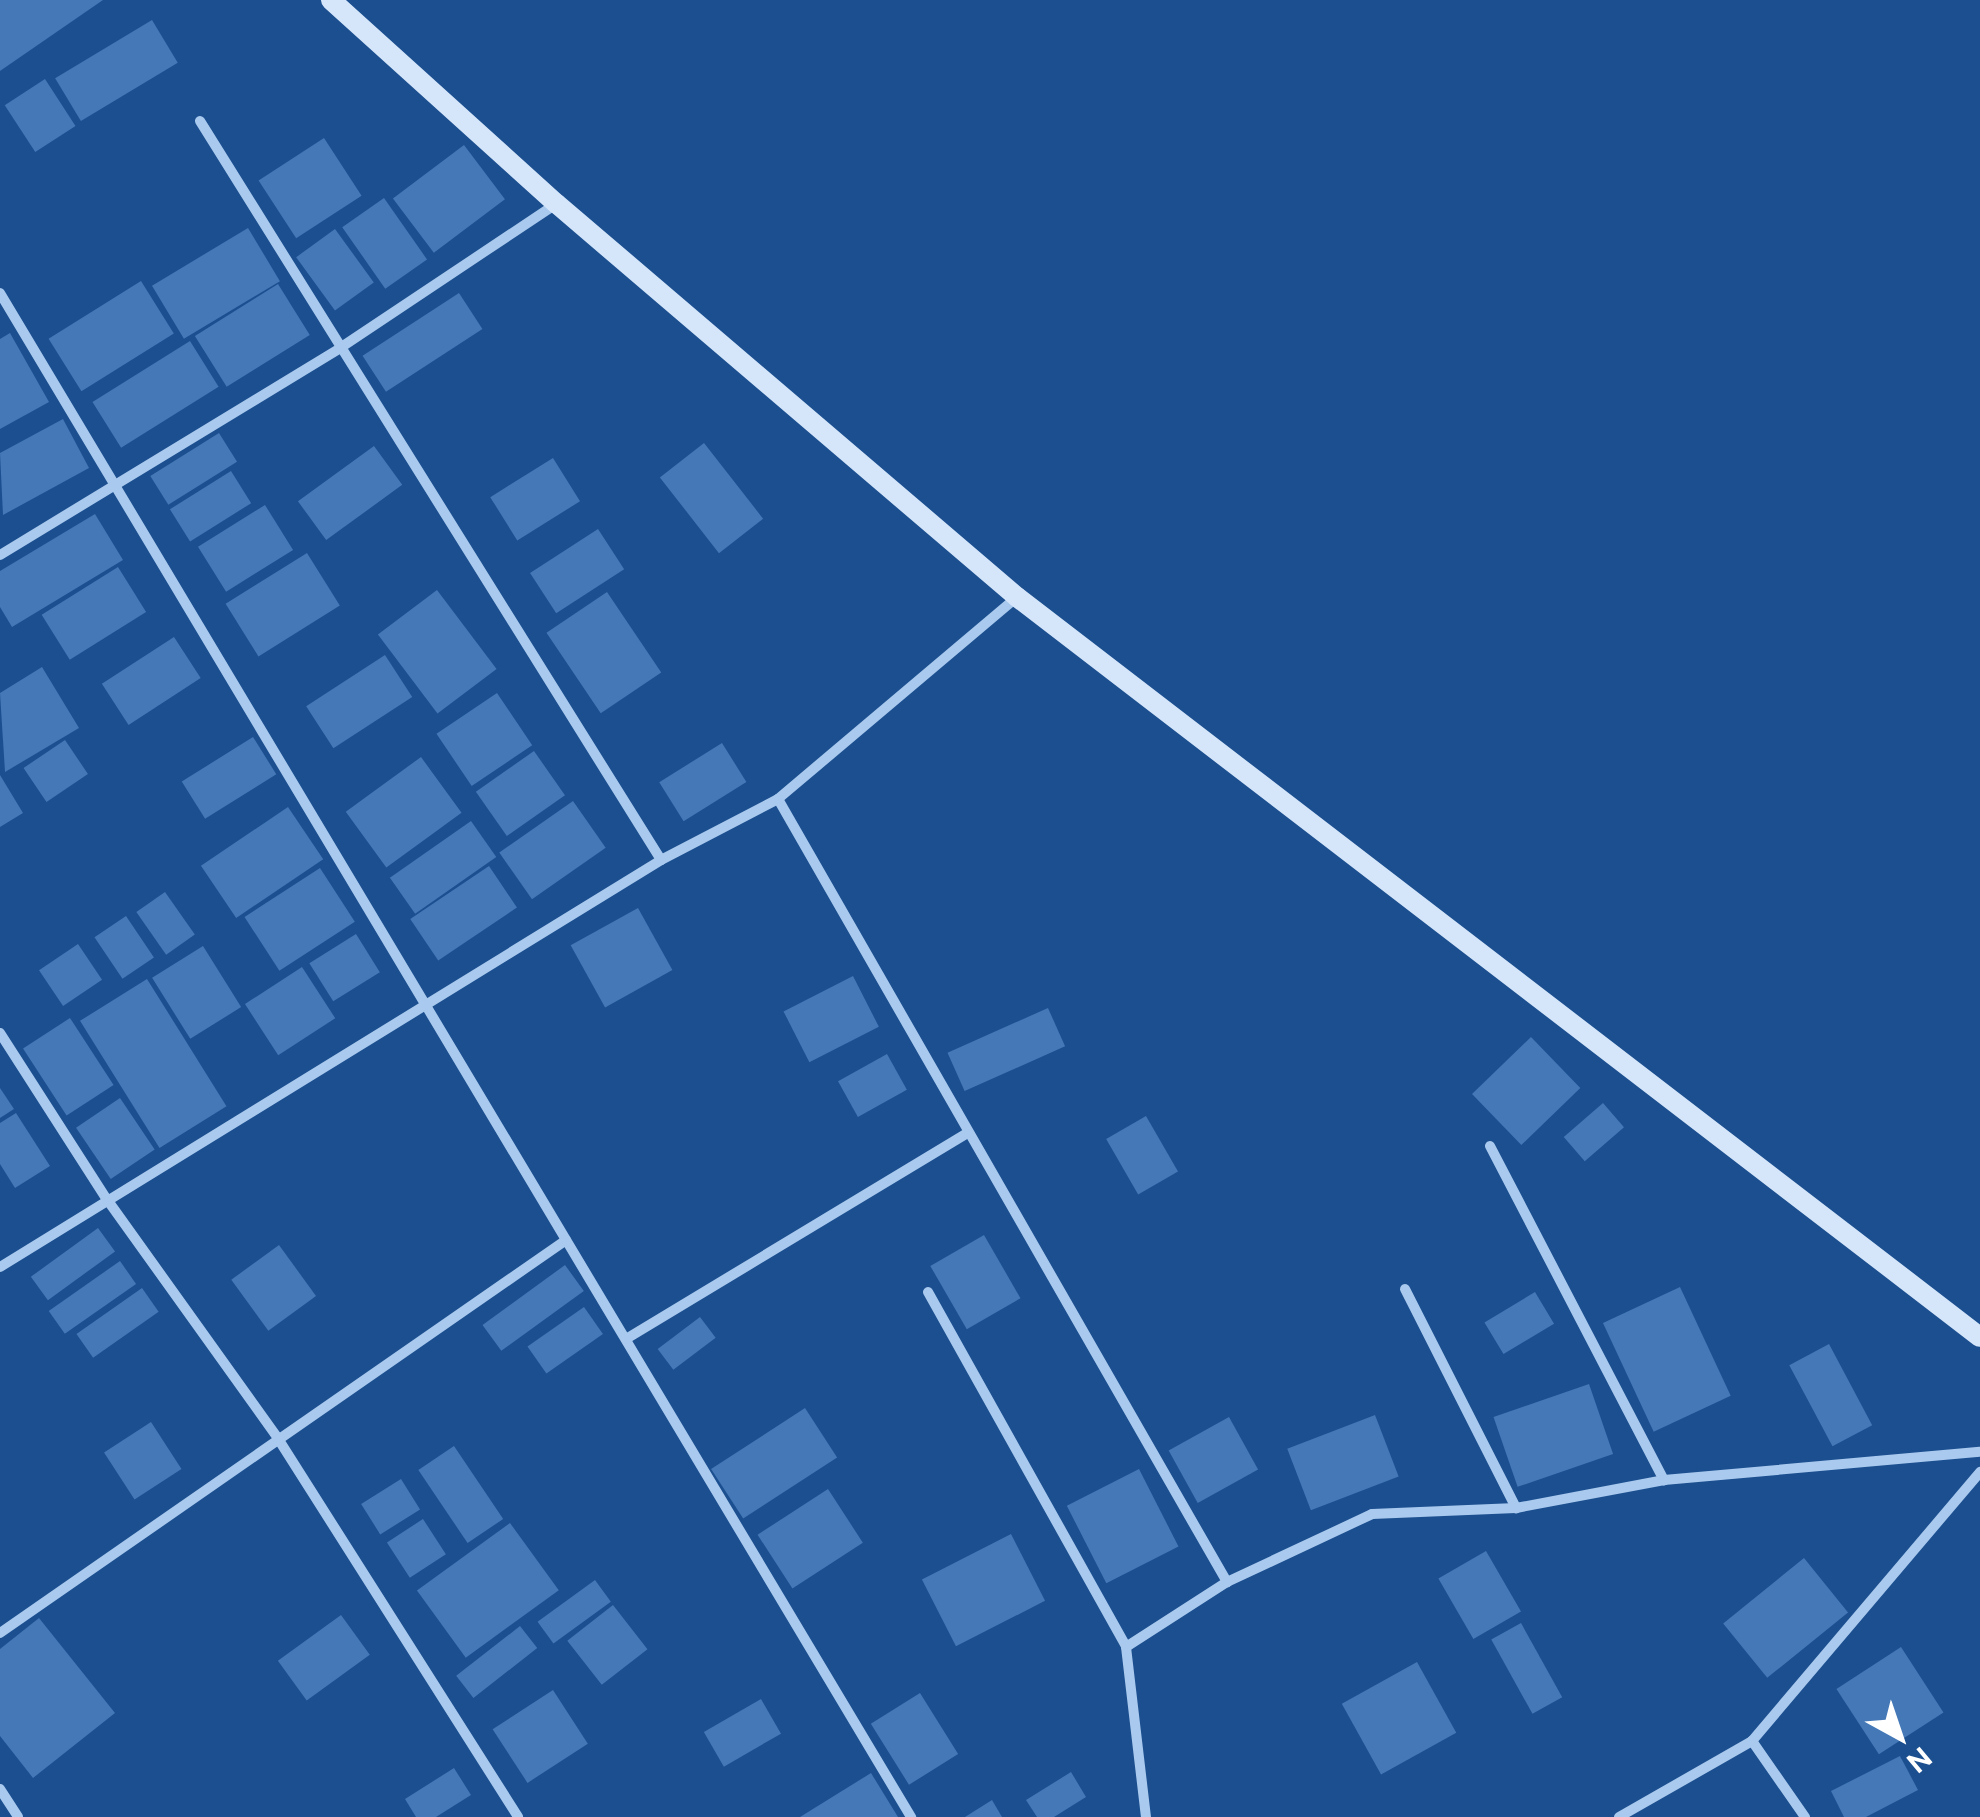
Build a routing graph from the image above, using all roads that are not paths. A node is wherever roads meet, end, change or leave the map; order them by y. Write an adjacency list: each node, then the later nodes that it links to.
1 (331, 0): 3 (main road)
2 (200, 121): 5 (street)
3 (557, 204): 5 (street); 8 (main road)
4 (0, 293): 6 (street)
5 (340, 348): 6 (street); 10 (street)
6 (116, 484): 7 (street); 11 (street)
7 (0, 555)
8 (1017, 597): 9 (street); 20 (main road)
9 (778, 798): 10 (street); 13 (street)
10 (661, 860): 11 (street)
11 (426, 1002): 15 (street); 16 (street)
12 (0, 1033): 15 (street)
13 (968, 1133): 21 (street); 27 (street)
14 (1490, 1146): 25 (street)
15 (106, 1198): 17 (street); 22 (street)
16 (566, 1240): 21 (street); 22 (street)
17 (0, 1268)
18 (1405, 1290): 26 (street)
19 (928, 1292): 29 (street)
20 (1980, 1337)
21 (626, 1339): 34 (street)
22 (277, 1437): 28 (street); 33 (street)
23 (1980, 1452): 25 (street)
24 (1980, 1472): 30 (street)
25 (1664, 1480): 26 (street)
26 (1516, 1508): 27 (street)
27 (1227, 1582): 29 (street)
28 (0, 1632)
29 (1126, 1647): 35 (street)
30 (1752, 1740): 36 (street); 37 (street)
31 (0, 1789): 32 (street)
32 (18, 1817)
33 (518, 1817)
34 (910, 1817)
35 (1146, 1817)
36 (1619, 1817)
37 (1804, 1817)

